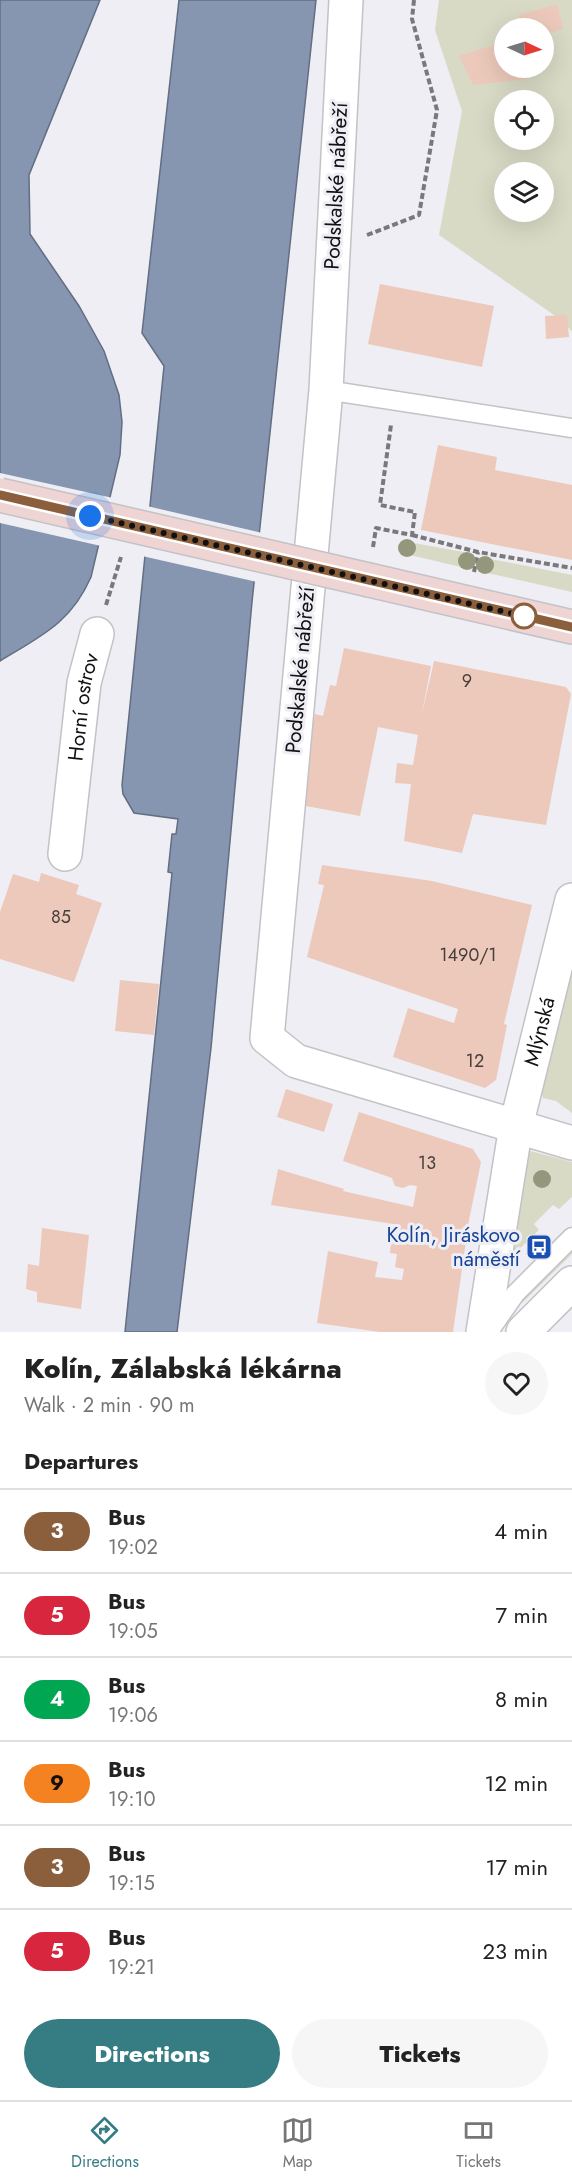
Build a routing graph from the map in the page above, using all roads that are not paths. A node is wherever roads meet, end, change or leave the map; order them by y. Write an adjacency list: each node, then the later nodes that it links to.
1 (346, 0): 2 (street, Podskalské nábřeží)
2 (326, 390): 3 (lane); 9 (street, Podskalské nábřeží)
3 (572, 428)
4 (0, 495): 5 (street, bridge)
5 (572, 627)
6 (97, 634): 7 (street, Horní ostrov)
7 (65, 854)
8 (572, 900): 9 (street, Mlýnská)
9 (516, 1126): 10 (street); 13 (street, Mlýnská)
10 (572, 1143)
11 (572, 1237): 14 (lane)
12 (572, 1282): 15 (street)
13 (483, 1332)
14 (489, 1332)
15 (523, 1332)

